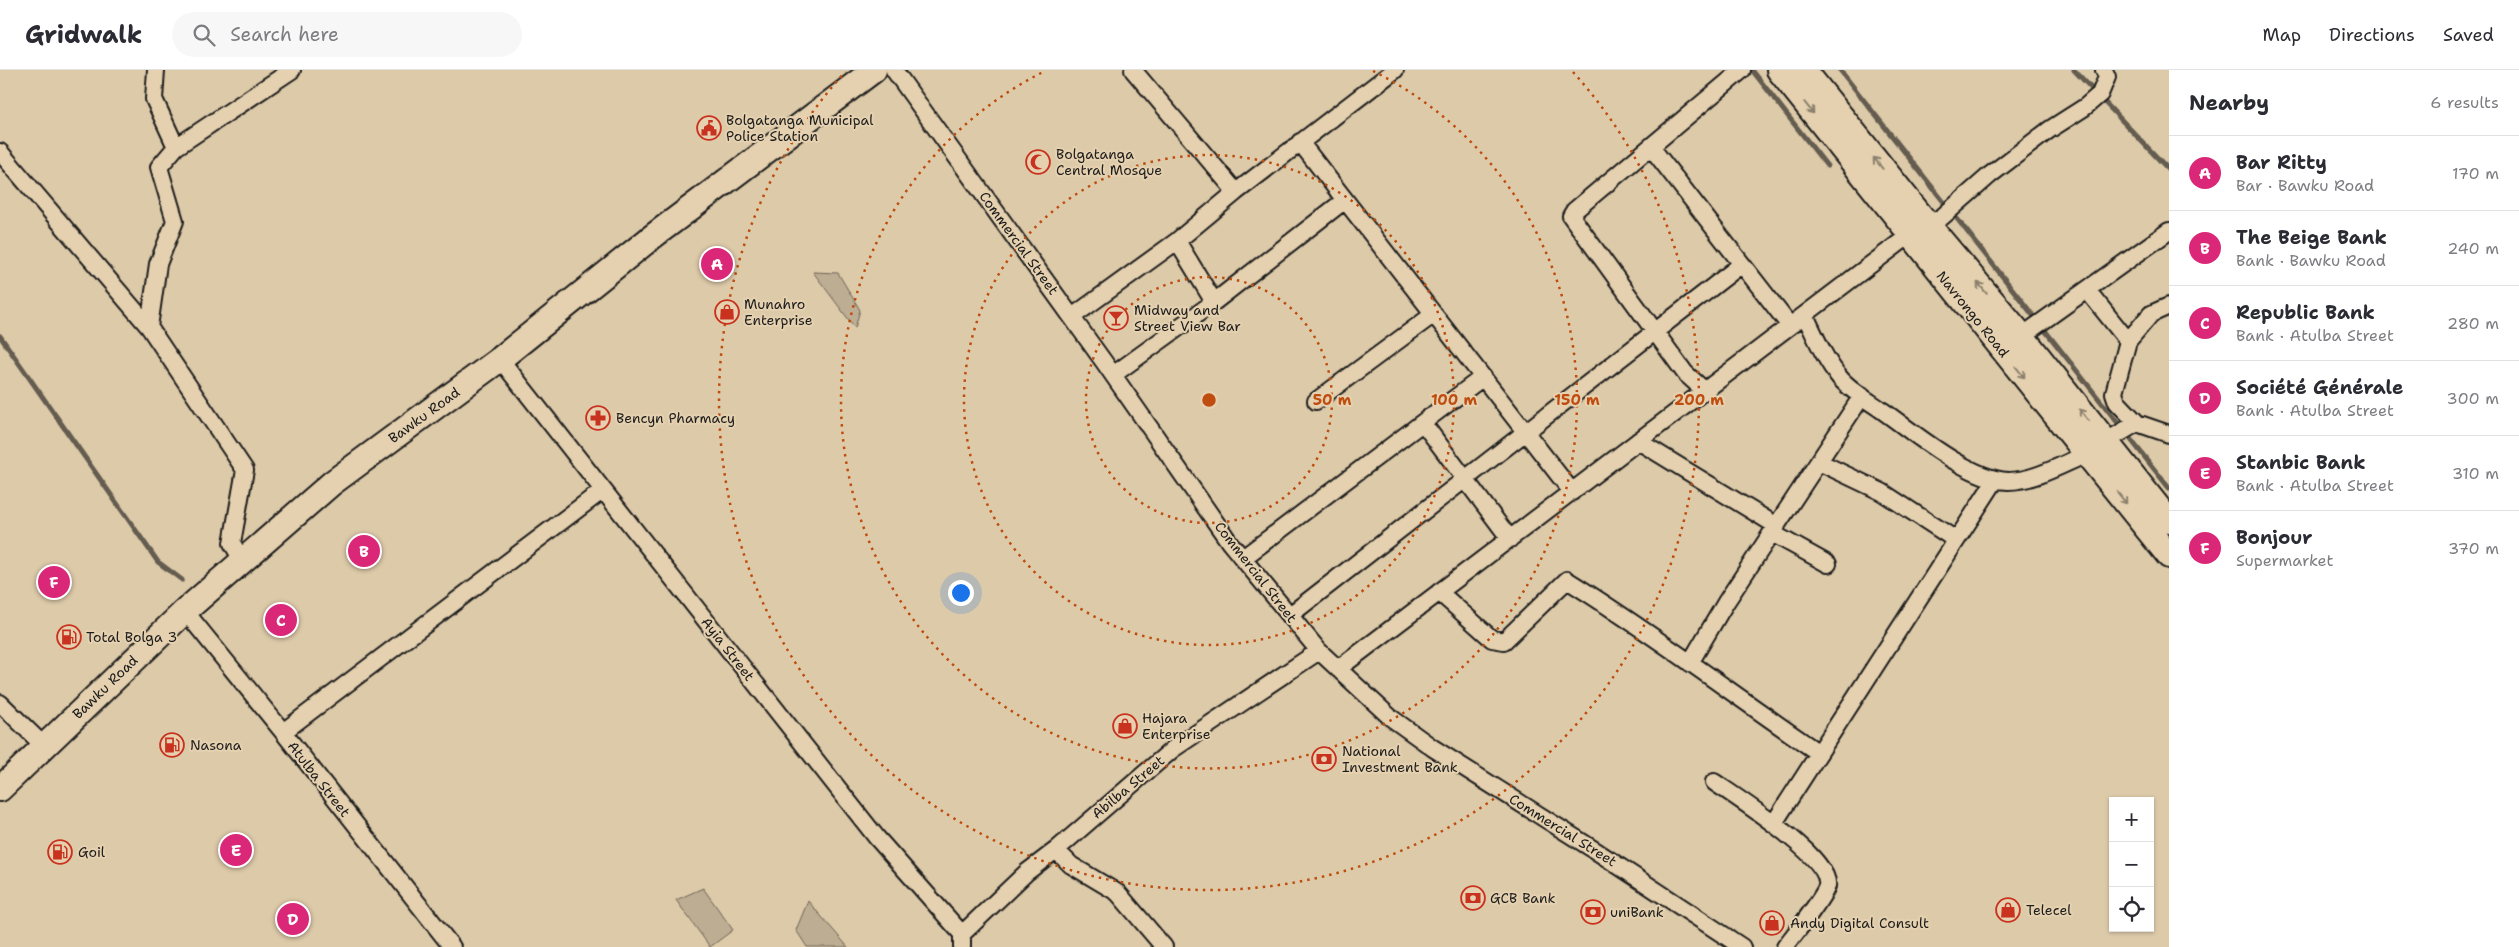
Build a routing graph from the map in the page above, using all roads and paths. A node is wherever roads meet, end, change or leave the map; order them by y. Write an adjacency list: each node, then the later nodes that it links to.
1 (157, 70): 12 (street)
2 (874, 70): 32 (highway, Bawku Road)
3 (894, 70): 26 (street, Commercial Street)
4 (1133, 70): 15 (street)
5 (1395, 70): 11 (street)
6 (1742, 70): 13 (street)
7 (1779, 70): 17 (highway, Navrongo Road, one-way to 17)
8 (1804, 70): 17 (highway, Navrongo Road, one-way to 8)
9 (2104, 70): 17 (street)
10 (286, 71): 12 (street)
11 (1300, 142): 15 (street); 16 (street)
12 (176, 147): 28 (street)
13 (1651, 147): 20 (street); 29 (street)
14 (0, 152): 28 (street)
15 (1236, 192): 19 (street)
16 (1345, 200): 22 (street); 24 (street)
17 (1920, 230): 25 (street); 30 (highway, Navrongo Road, one-way to 17); 43 (highway, Navrongo Road, one-way to 43)
18 (2169, 231): 21 (street)
19 (1177, 241): 22 (street); 26 (street)
20 (1742, 264): 27 (street); 29 (street)
21 (2087, 290): 30 (street); 31 (street)
22 (1214, 302): 33 (street)
23 (2169, 306): 31 (street)
24 (1434, 314): 34 (street); 37 (street)
25 (1805, 315): 27 (street); 36 (street)
26 (1072, 317): 33 (street, Commercial Street)
27 (1790, 326): 35 (street)
28 (149, 327): 55 (street)
29 (1654, 332): 35 (street); 40 (street)
30 (2022, 336): 43 (highway, Navrongo Road, one-way to 30)
31 (2128, 341): 39 (street)
32 (500, 359): 47 (street, Ayia Street); 55 (highway, Bawku Road)
33 (1114, 375): 54 (street, Commercial Street)
34 (1483, 377): 38 (street); 40 (street)
35 (1705, 391): 42 (street)
36 (1862, 396): 44 (street); 46 (street)
37 (1316, 401)
38 (1423, 422): 45 (street); 54 (street)
39 (2137, 423): 41 (street); 43 (street)
40 (1526, 432): 45 (street); 48 (street)
41 (2169, 434)
42 (1638, 442): 48 (street); 50 (street)
43 (2096, 448): 46 (street); 49 (highway, Navrongo Road); 53 (highway, Navrongo Road, one-way to 53)
44 (1820, 462): 50 (street); 52 (street)
45 (1465, 479): 51 (street); 59 (street)
46 (1996, 479): 52 (street)
47 (603, 490): 64 (street); 71 (street, Ayia Street)
48 (1572, 492): 51 (street)
49 (2169, 521)
50 (1774, 529): 56 (street); 61 (street)
51 (1510, 538): 57 (street)
52 (1956, 540): 66 (street)
53 (2169, 556)
54 (1243, 558): 59 (street, Commercial Street)
55 (242, 560): 58 (highway, Bawku Road)
56 (1828, 564)
57 (1439, 592): 61 (street); 62 (street)
58 (185, 611): 64 (street, Atulba Street); 65 (highway, Bawku Road)
59 (1290, 615): 60 (street, Commercial Street)
60 (1319, 651): 62 (street, Commercial Street); 70 (street, Abilba Street)
61 (1690, 663): 66 (street)
62 (1338, 669): 74 (street, Commercial Street)
63 (0, 703): 65 (street)
64 (283, 732): 72 (street, Atulba Street)
65 (44, 746): 68 (highway, Bawku Road)
66 (1819, 753): 69 (street)
67 (1714, 782): 69 (street)
68 (0, 789)
69 (1774, 823): 75 (street)
70 (1056, 850): 71 (street, Abilba Street); 73 (street)
71 (962, 941)
72 (452, 947)
73 (1164, 947)
74 (1742, 947)
75 (1786, 947)

